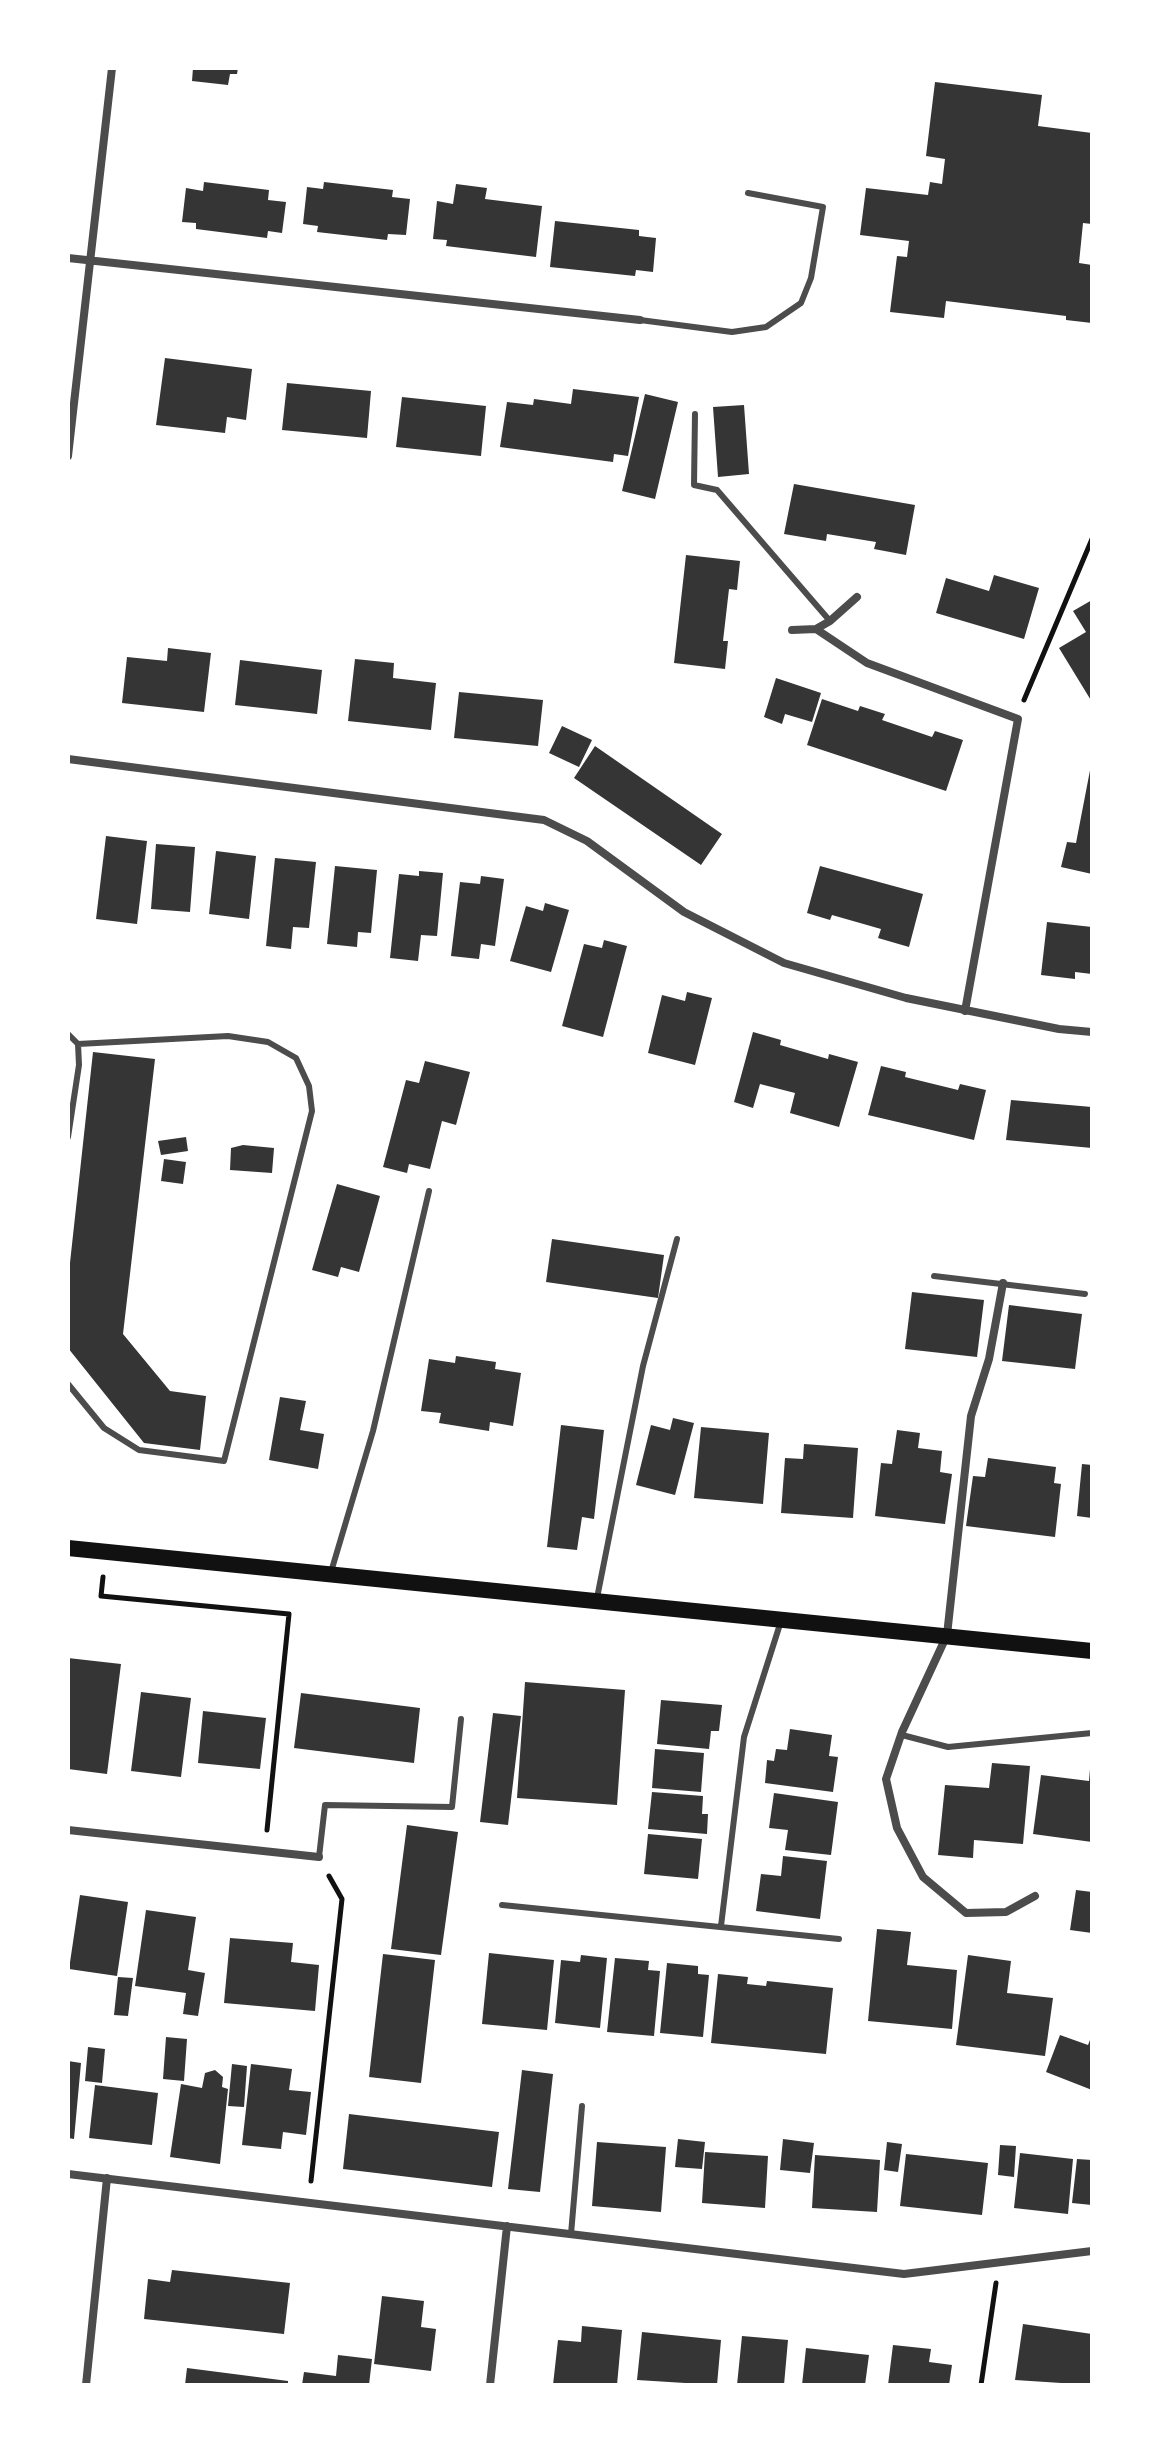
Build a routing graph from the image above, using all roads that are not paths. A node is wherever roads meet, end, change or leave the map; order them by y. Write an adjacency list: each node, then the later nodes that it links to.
1 (112, 68): 4 (street)
2 (748, 193): 5 (lane)
3 (68, 258): 4 (street)
4 (89, 259): 5 (street); 7 (street)
5 (640, 320)
6 (695, 414): 9 (lane)
7 (68, 456)
8 (857, 597): 9 (street)
9 (830, 621): 10 (street)
10 (816, 629): 11 (street); 13 (street)
11 (792, 630)
12 (68, 759): 13 (street)
13 (965, 1011): 14 (street)
14 (1092, 1032)
15 (68, 1034): 16 (lane)
16 (78, 1044): 17 (lane); 23 (lane)
17 (68, 1137)
18 (429, 1191): 25 (lane)
19 (677, 1239): 26 (lane)
20 (934, 1276): 21 (lane)
21 (1003, 1283): 22 (lane); 28 (street)
22 (1085, 1294)
23 (68, 1384)
24 (68, 1548): 25 (main road)
25 (330, 1575): 26 (main road)
26 (596, 1602): 27 (main road)
27 (782, 1618): 28 (main road); 37 (lane)
28 (947, 1635): 29 (main road); 32 (street)
29 (1092, 1651)
30 (461, 1719): 34 (lane)
31 (1092, 1733): 32 (lane)
32 (902, 1735): 35 (street)
33 (68, 1830): 34 (street)
34 (319, 1857)
35 (1035, 1896)
36 (502, 1905): 37 (lane)
37 (721, 1926): 38 (lane)
38 (839, 1939)
39 (582, 2106): 43 (lane)
40 (68, 2174): 41 (street)
41 (107, 2178): 42 (street); 45 (street)
42 (507, 2226): 43 (street); 46 (street)
43 (571, 2234): 44 (street)
44 (1092, 2251)
45 (86, 2385)
46 (490, 2385)

